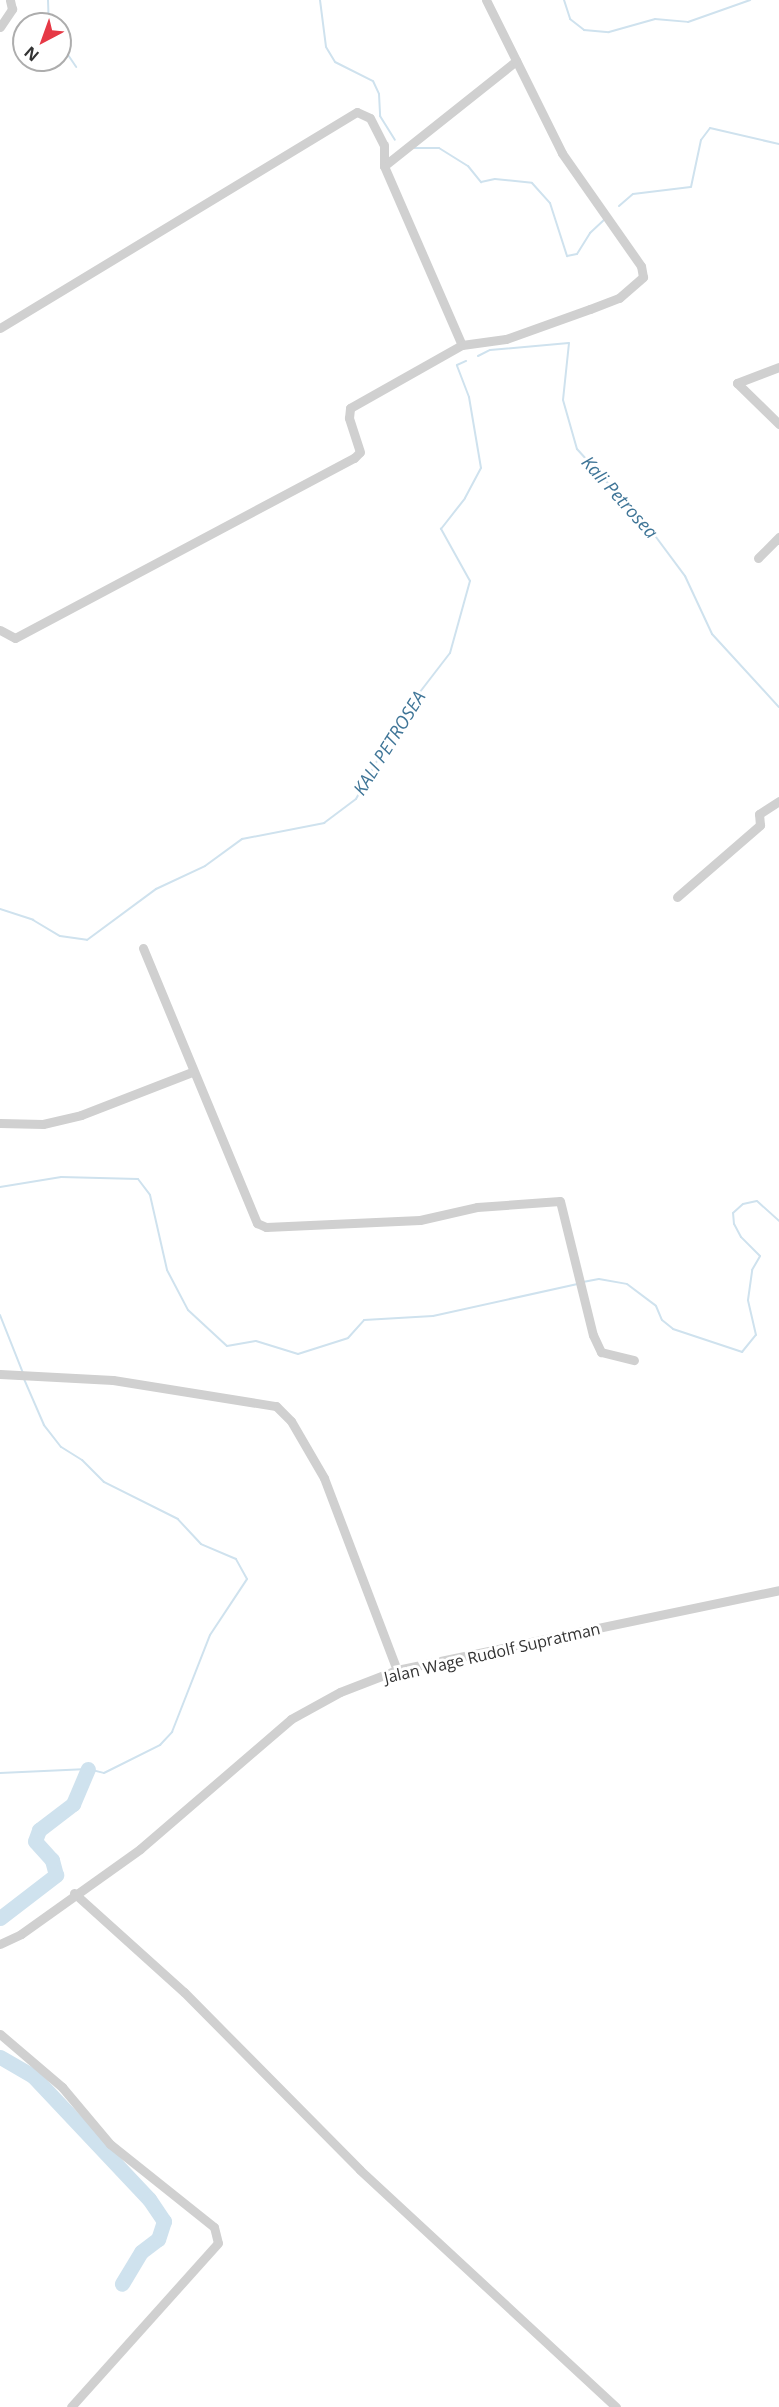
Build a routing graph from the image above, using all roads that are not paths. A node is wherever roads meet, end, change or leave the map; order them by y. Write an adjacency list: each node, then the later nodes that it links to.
1 (10, 0): 3 (street)
2 (486, 0): 4 (street)
3 (0, 27)
4 (516, 61): 5 (street); 7 (street)
5 (384, 166): 6 (street); 7 (street)
6 (0, 328)
7 (462, 345): 12 (street)
8 (779, 367): 9 (street)
9 (779, 424)
10 (779, 537): 11 (street)
11 (758, 558)
12 (0, 630)
13 (779, 801): 14 (street)
14 (677, 897)
15 (144, 948): 16 (street)
16 (192, 1072): 17 (street); 18 (street)
17 (0, 1123)
18 (634, 1360)
19 (3, 1374): 21 (street)
20 (779, 1590): 21 (street, Jalan Wage Rudolf Supratman)
21 (397, 1670): 22 (street, Jalan Wage Rudolf Supratman)
22 (74, 1893): 23 (street, Jalan Wage Rudolf Supratman); 26 (street)
23 (0, 1944)
24 (0, 2034): 25 (street)
25 (71, 2407)
26 (616, 2407)

